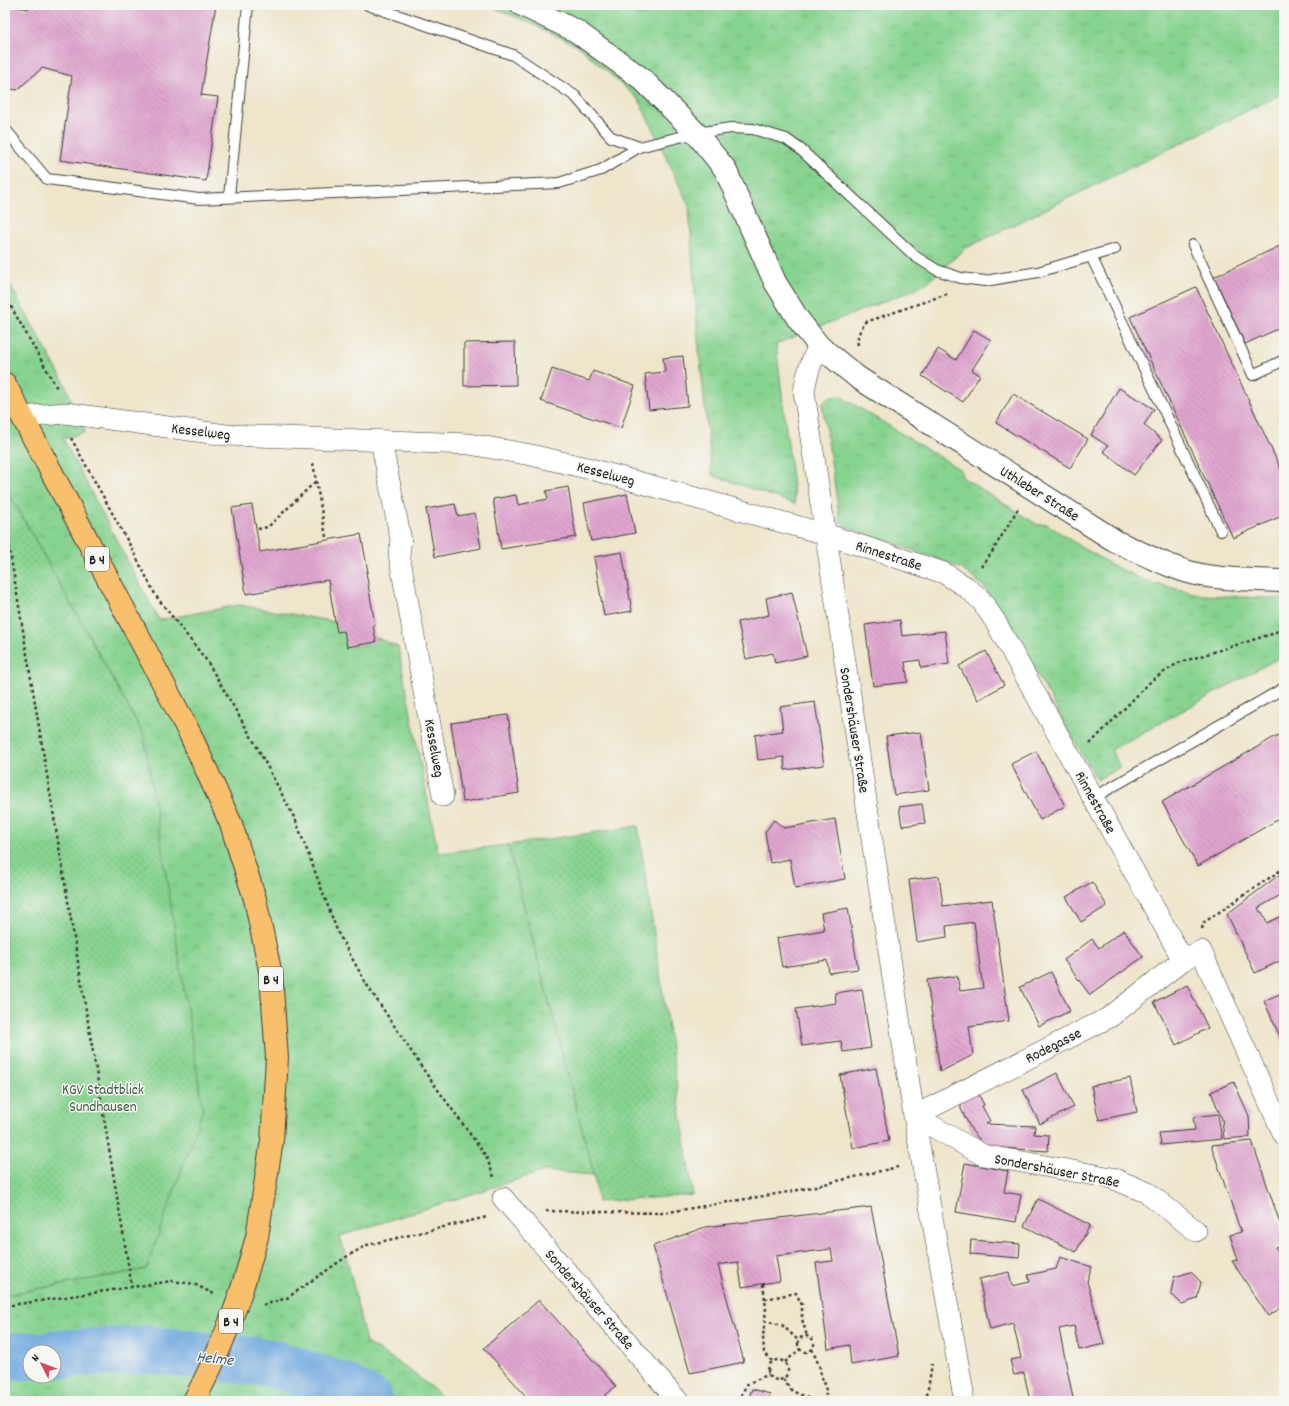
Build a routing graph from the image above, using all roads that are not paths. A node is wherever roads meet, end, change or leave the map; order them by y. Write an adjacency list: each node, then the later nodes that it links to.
1 (248, 5): 7 (lane)
2 (368, 5): 6 (lane)
3 (522, 5): 5 (street, Uthleber Straße)
4 (5, 129): 7 (lane)
5 (696, 133): 6 (lane); 10 (lane); 11 (street, Uthleber Straße)
6 (639, 147): 7 (lane)
7 (229, 197)
8 (1193, 245): 12 (lane)
9 (1114, 249): 10 (lane)
10 (1091, 256): 16 (lane)
11 (819, 346): 17 (street, Sondershäuser Straße); 18 (street, Uthleber Straße)
12 (1284, 360)
13 (5, 384): 14 (main road, B 4)
14 (22, 417): 15 (street, Kesselweg); 28 (main road, B 4, bridge)
15 (381, 441): 17 (street, Kesselweg); 20 (street, Kesselweg)
16 (1221, 531)
17 (825, 534): 21 (street, Rinnestraße); 23 (street, Sondershäuser Straße)
18 (1284, 581)
19 (1284, 688): 21 (lane)
20 (443, 796)
21 (1093, 798): 22 (street, Rinnestraße)
22 (1192, 956): 23 (street, Rodegasse); 24 (street, Rinnestraße)
23 (914, 1116): 26 (street, Sondershäuser Straße); 27 (street, Sondershäuser Straße)
24 (1284, 1136)
25 (508, 1204): 29 (street, Sondershäuser Straße)
26 (1196, 1231)
27 (963, 1392)
28 (194, 1401)
29 (678, 1401)

